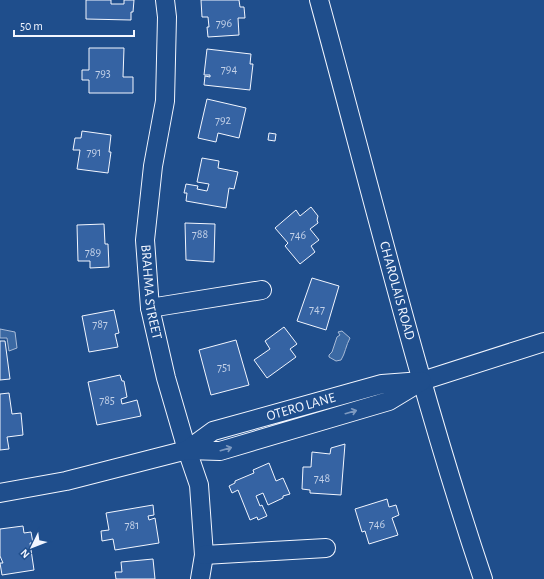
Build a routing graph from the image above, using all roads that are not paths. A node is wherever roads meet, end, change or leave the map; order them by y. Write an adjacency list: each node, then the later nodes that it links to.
1 (165, 0): 4 (street, BRAHMA STREET)
2 (319, 0): 6 (street, CHAROLAIS ROAD)
3 (262, 290): 4 (street)
4 (150, 308): 7 (street, BRAHMA STREET)
5 (544, 342): 6 (street, OTERO LANE)
6 (422, 381): 7 (street, OTERO LANE); 12 (street, CHAROLAIS ROAD)
7 (187, 450): 8 (street, OTERO LANE); 10 (street, BRAHMA STREET)
8 (0, 493)
9 (326, 548): 10 (street)
10 (204, 555): 11 (street, BRAHMA STREET)
11 (200, 579)
12 (483, 579)

